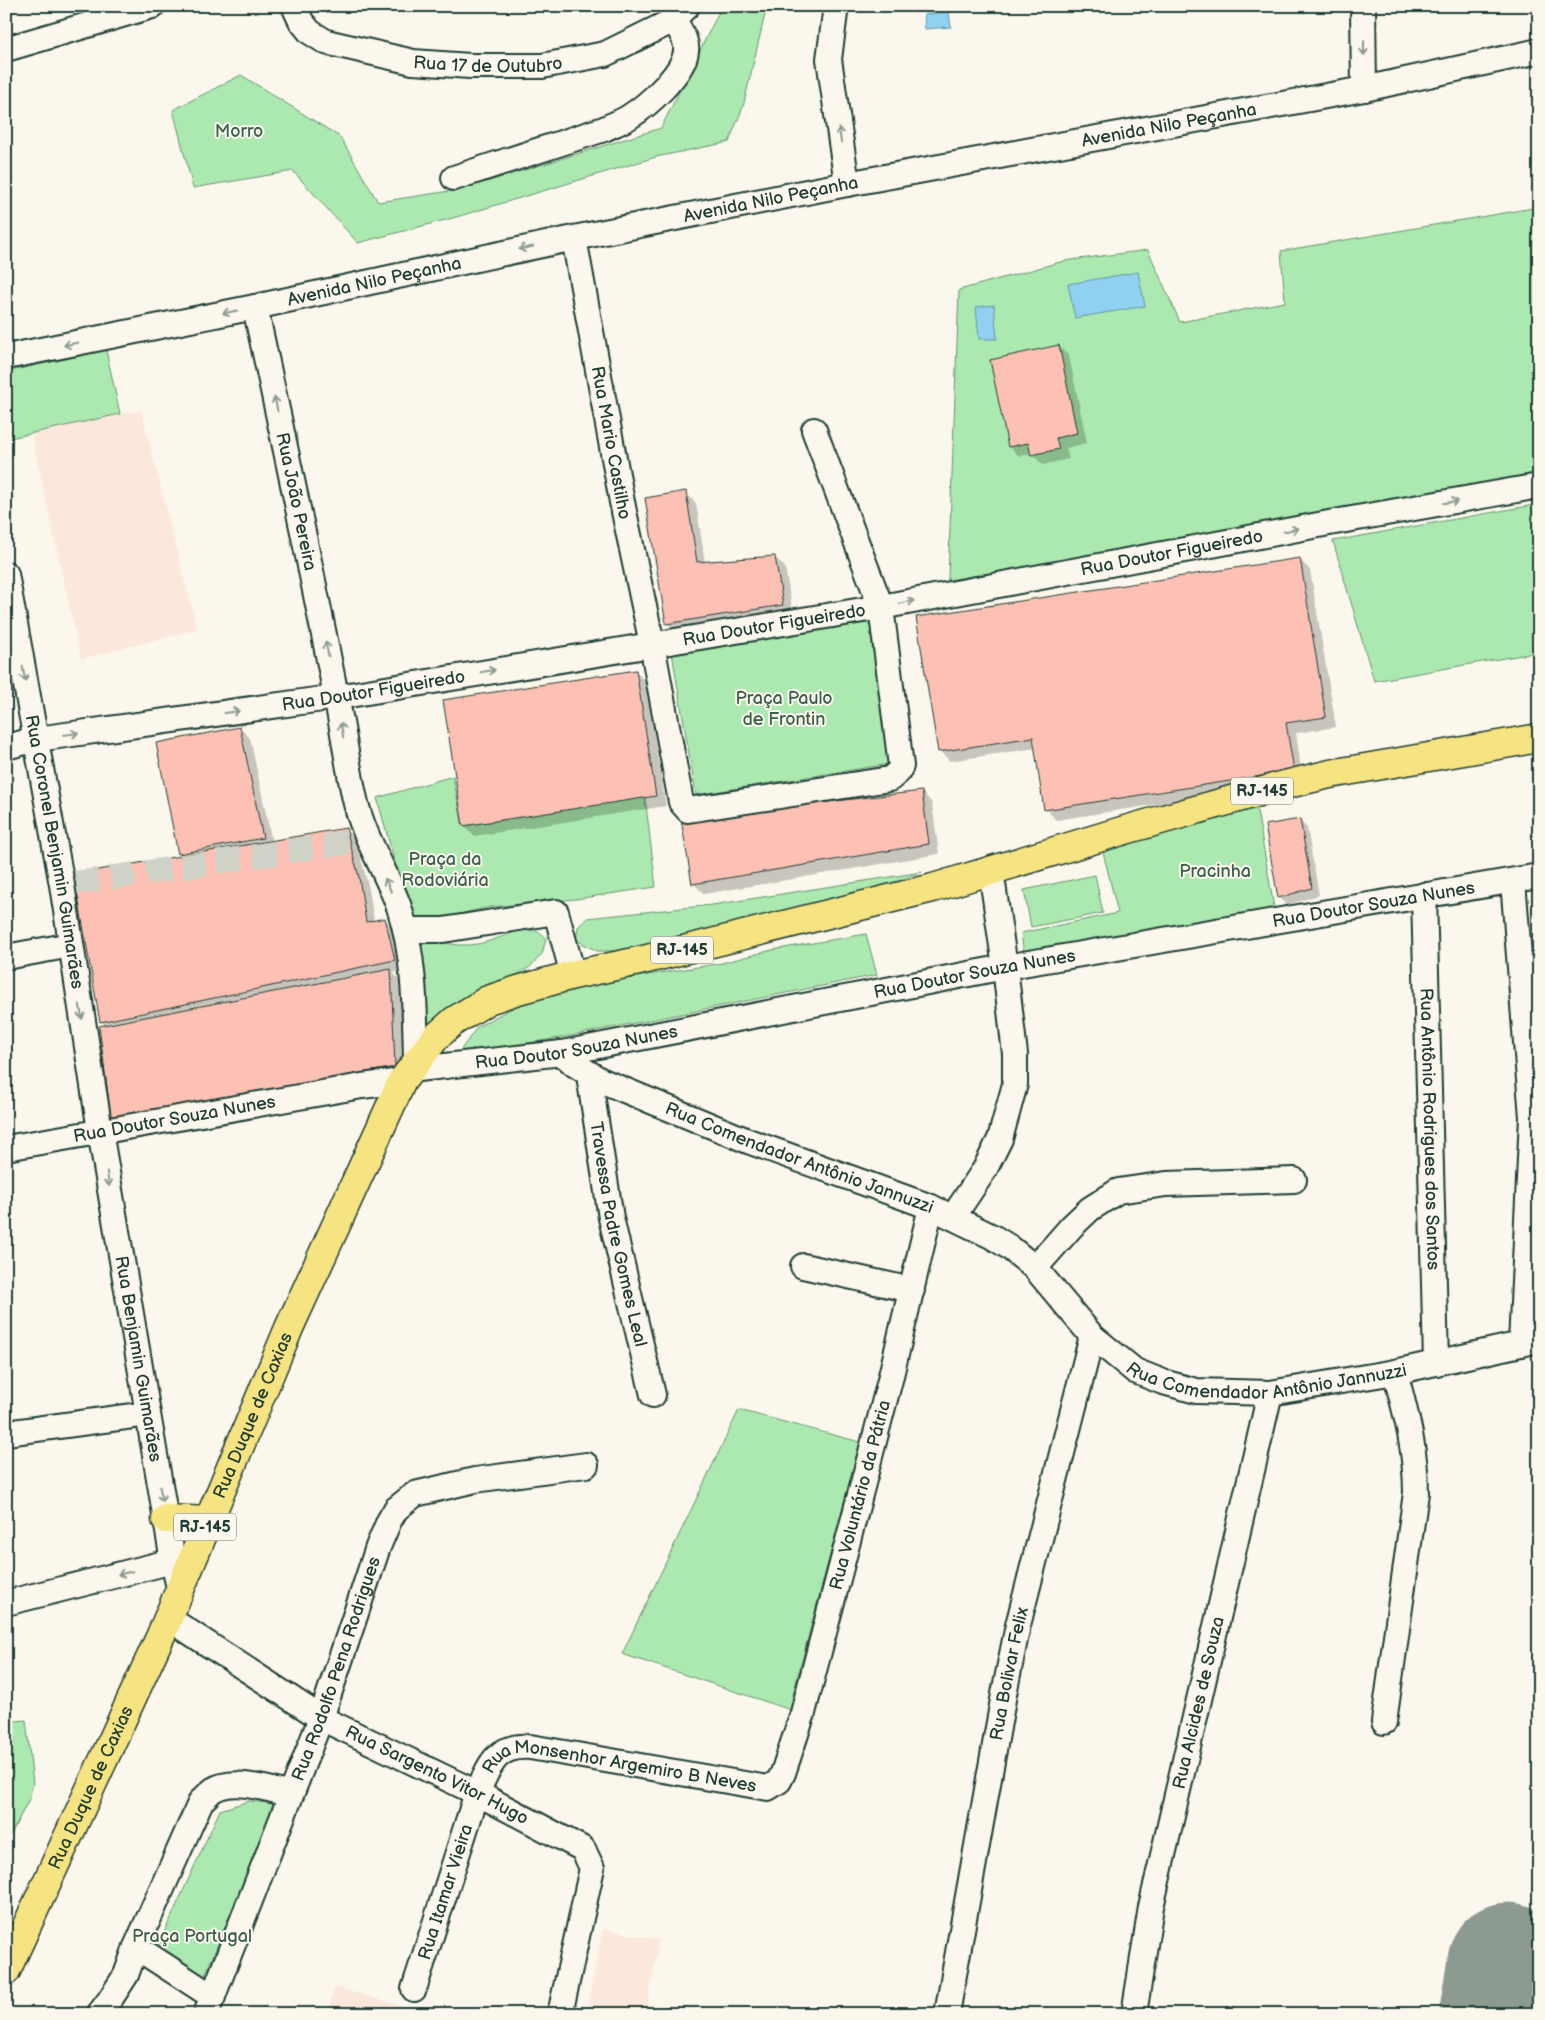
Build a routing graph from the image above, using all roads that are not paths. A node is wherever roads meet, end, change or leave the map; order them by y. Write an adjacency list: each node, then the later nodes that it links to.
1 (152, 6): 6 (street)
2 (294, 6): 5 (street, Rua 17 de Outubro)
3 (836, 6): 10 (street, one-way to 3)
4 (1363, 6): 8 (street, one-way to 8)
5 (681, 12): 9 (street)
6 (6, 49)
7 (1537, 52): 8 (street, Avenida Nilo Peçanha)
8 (1364, 89): 10 (street, Avenida Nilo Peçanha)
9 (454, 178)
10 (847, 184): 11 (street, Avenida Nilo Peçanha)
11 (574, 238): 12 (street, Avenida Nilo Peçanha, one-way to 12); 18 (street, Rua Mario Castilho)
12 (255, 307): 13 (street, Avenida Nilo Peçanha, one-way to 13); 19 (street, Rua João Pereira, one-way to 12)
13 (6, 357)
14 (814, 430): 17 (street)
15 (1539, 486): 17 (street, Rua Doutor Figueiredo, one-way to 15)
16 (6, 574): 21 (street, Rua Coronel Benjamin Guimarães, one-way to 21)
17 (881, 607): 18 (street, Rua Doutor Figueiredo); 18 (street, Rua Mario Castilho)
18 (652, 644): 19 (street, Rua Doutor Figueiredo, one-way to 18)
19 (336, 697): 21 (street, Rua Doutor Figueiredo, one-way to 19); 27 (street, Rua João Pereira, one-way to 19)
20 (1539, 738): 23 (main road, RJ-145)
21 (36, 739): 22 (street, Rua Doutor Figueiredo); 28 (street, Rua Coronel Benjamin Guimarães)
22 (6, 747)
23 (991, 870): 30 (street); 31 (main road, RJ-145)
24 (1539, 876): 25 (street, Rua Doutor Souza Nunes)
25 (1514, 881): 26 (street, Rua Doutor Souza Nunes); 44 (street)
26 (1424, 895): 30 (street, Rua Doutor Souza Nunes); 45 (street, Rua Antônio Rodrigues dos Santos)
27 (406, 930): 31 (street); 33 (street, Rua João Pereira)
28 (71, 945): 29 (street); 35 (street, Rua Coronel Benjamin Guimarães, one-way to 35)
29 (6, 957)
30 (1006, 966): 32 (street, Rua Doutor Souza Nunes); 39 (street)
31 (573, 975): 33 (main road, RJ-145)
32 (562, 1053): 33 (street, Rua Doutor Souza Nunes); 34 (street, Rua Comendador Antônio Jannuzzi)
33 (409, 1071): 35 (street, Rua Doutor Souza Nunes); 53 (main road, Rua Duque de Caxias / RJ-145)
34 (589, 1075): 38 (street, Rua Comendador Antônio Jannuzzi); 48 (street, Travessa Padre Gomes Leal)
35 (100, 1131): 36 (street, Rua Doutor Souza Nunes); 49 (street, Rua Benjamin Guimarães, one-way to 49)
36 (6, 1148)
37 (1294, 1180): 41 (street)
38 (931, 1207): 39 (street, Rua Comendador Antônio Jannuzzi); 42 (street, Rua Voluntário da Pátria)
39 (953, 1217): 41 (street, Rua Comendador Antônio Jannuzzi)
40 (803, 1266): 42 (street)
41 (1035, 1268): 43 (street, Rua Comendador Antônio Jannuzzi)
42 (912, 1290): 60 (street, Rua Voluntário da Pátria)
43 (1092, 1336): 47 (street, Rua Comendador Antônio Jannuzzi); 69 (street, Rua Bolivar Felix)
44 (1530, 1342): 45 (street, Rua Comendador Antônio Jannuzzi)
45 (1436, 1363): 46 (street, Rua Comendador Antônio Jannuzzi)
46 (1395, 1372): 47 (street, Rua Comendador Antônio Jannuzzi); 59 (street)
47 (1270, 1393): 70 (street, Rua Alcides de Souza)
48 (653, 1395)
49 (148, 1414): 50 (street); 52 (street, Rua Benjamin Guimarães, one-way to 52)
50 (6, 1433)
51 (586, 1465): 58 (street, Rua Rodolfo Pena Rodrigues)
52 (166, 1519): 53 (main road); 54 (street, Rua Benjamin Guimarães)
53 (208, 1520): 55 (main road, Rua Duque de Caxias / RJ-145)
54 (173, 1561): 55 (street, Rua Benjamin Guimarães); 56 (street, one-way to 56)
55 (179, 1588): 57 (main road, Rua Duque de Caxias / RJ-145)
56 (6, 1603)
57 (168, 1618): 58 (street, Rua Sargento Vitor Hugo); 64 (main road, Rua Duque de Caxias / RJ-145)
58 (320, 1718): 61 (street, Rua Sargento Vitor Hugo); 62 (street, Rua Rodolfo Pena Rodrigues)
59 (1384, 1722)
60 (779, 1781): 61 (street, Rua Monsenhor Argemiro B Neves)
61 (477, 1793): 65 (street, Rua Itamar Vieira); 68 (street, Rua Sargento Vitor Hugo)
62 (290, 1794): 63 (street); 66 (street, Rua Rodolfo Pena Rodrigues)
63 (136, 1947): 66 (street); 67 (street)
64 (6, 1971)
65 (414, 1989)
66 (209, 2006)
67 (99, 2014)
68 (560, 2014)
69 (947, 2014)
70 (1134, 2014)

